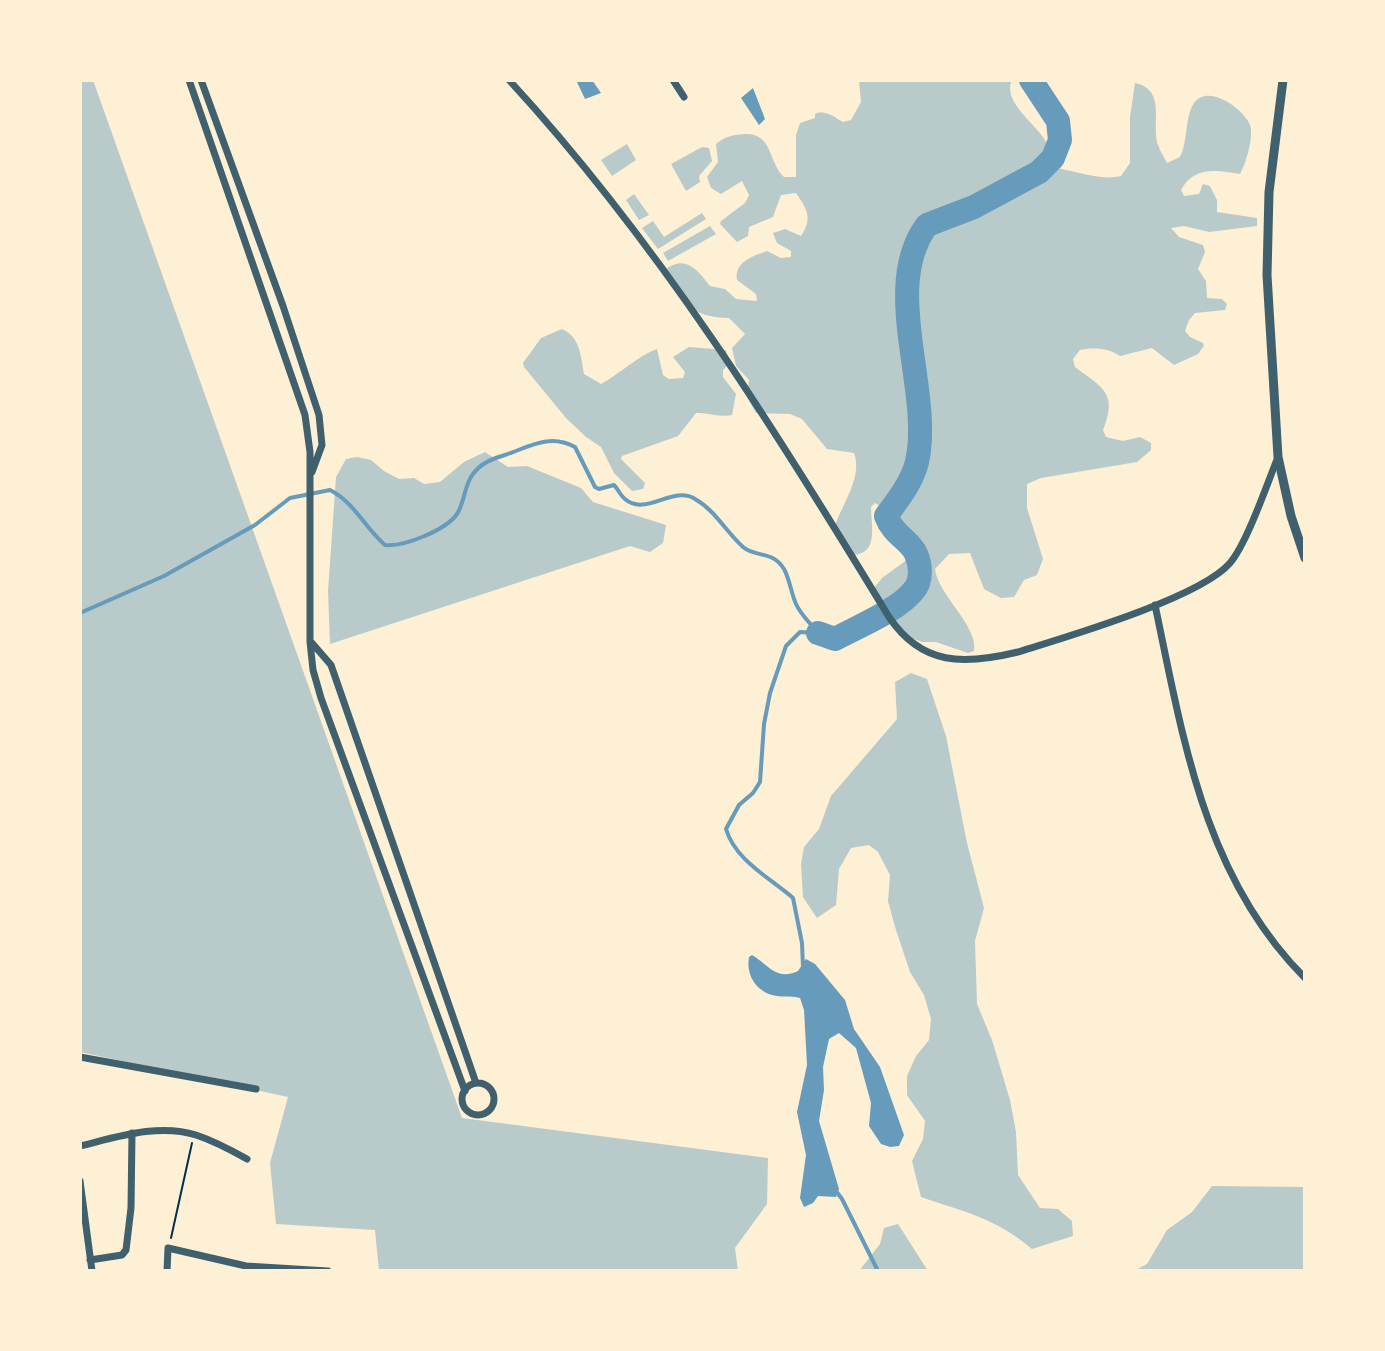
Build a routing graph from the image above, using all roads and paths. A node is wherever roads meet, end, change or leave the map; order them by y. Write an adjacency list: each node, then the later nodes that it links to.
1 (189, 80): 8 (street)
2 (201, 80): 7 (street)
3 (509, 80): 16 (street)
4 (673, 80): 6 (street)
5 (1283, 80): 13 (street)
6 (684, 97)
7 (225, 148): 8 (street); 9 (street)
8 (215, 151): 10 (street)
9 (234, 175): 10 (street); 11 (street)
10 (225, 178): 12 (street)
11 (274, 282): 12 (street); 14 (street)
12 (262, 286): 14 (street)
13 (1278, 457): 15 (street); 16 (street)
14 (310, 478): 17 (street)
15 (1305, 558)
16 (1155, 605): 18 (street)
17 (310, 642): 20 (street); 22 (street)
18 (1305, 978)
19 (80, 1057): 21 (street)
20 (476, 1083): 22 (street); 22 (street)
21 (256, 1089)
22 (465, 1091)
23 (132, 1133): 24 (street); 25 (street); 29 (street)
24 (194, 1134): 26 (street); 28 (path)
25 (80, 1146)
26 (247, 1159)
27 (80, 1181): 29 (street)
28 (168, 1248): 31 (street); 32 (street)
29 (90, 1260): 30 (street)
30 (92, 1271)
31 (167, 1271)
32 (328, 1271)

